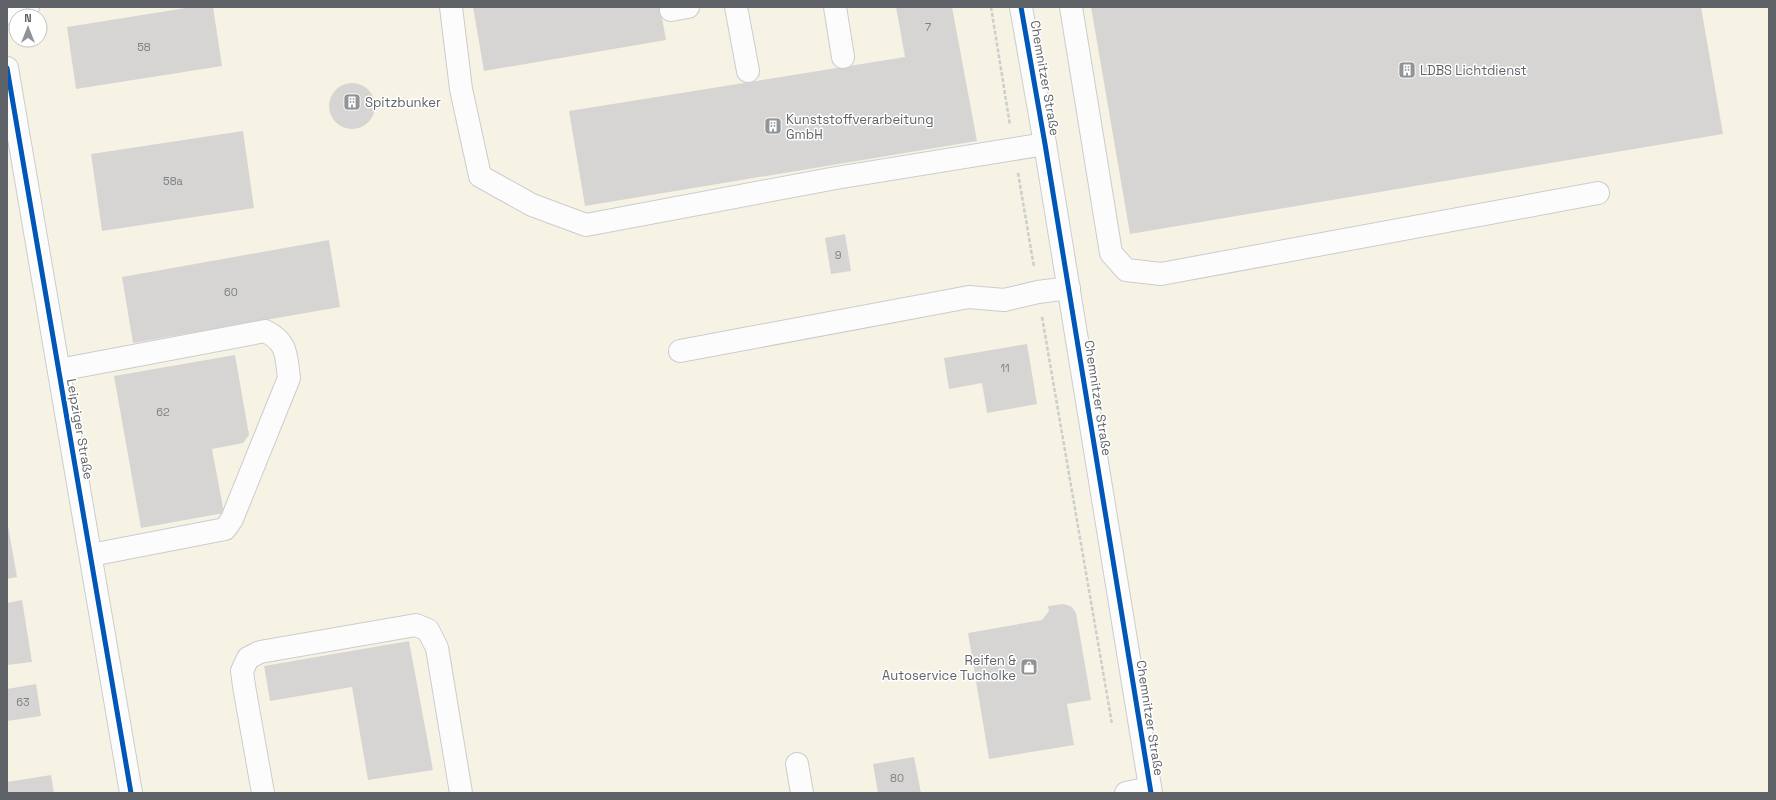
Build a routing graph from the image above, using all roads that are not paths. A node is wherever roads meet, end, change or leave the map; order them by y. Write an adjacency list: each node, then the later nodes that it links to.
1 (28, 7): 7 (street)
2 (451, 7): 11 (street)
3 (736, 7): 10 (street)
4 (835, 7): 8 (street)
5 (1021, 7): 11 (street, Chemnitzer Straße)
6 (1070, 7): 12 (street)
7 (7, 13)
8 (843, 57)
9 (7, 68): 15 (street, Leipziger Straße)
10 (748, 71)
11 (1045, 144): 13 (street, Chemnitzer Straße)
12 (1598, 193)
13 (1069, 288): 14 (street); 18 (street, Chemnitzer Straße)
14 (680, 351)
15 (59, 370): 16 (street, Leipziger Straße); 16 (street)
16 (91, 556): 19 (street, Leipziger Straße)
17 (797, 764): 22 (street)
18 (1151, 790): 23 (street)
19 (131, 793)
20 (263, 793): 21 (street)
21 (461, 793)
22 (802, 793)
23 (1126, 793)

